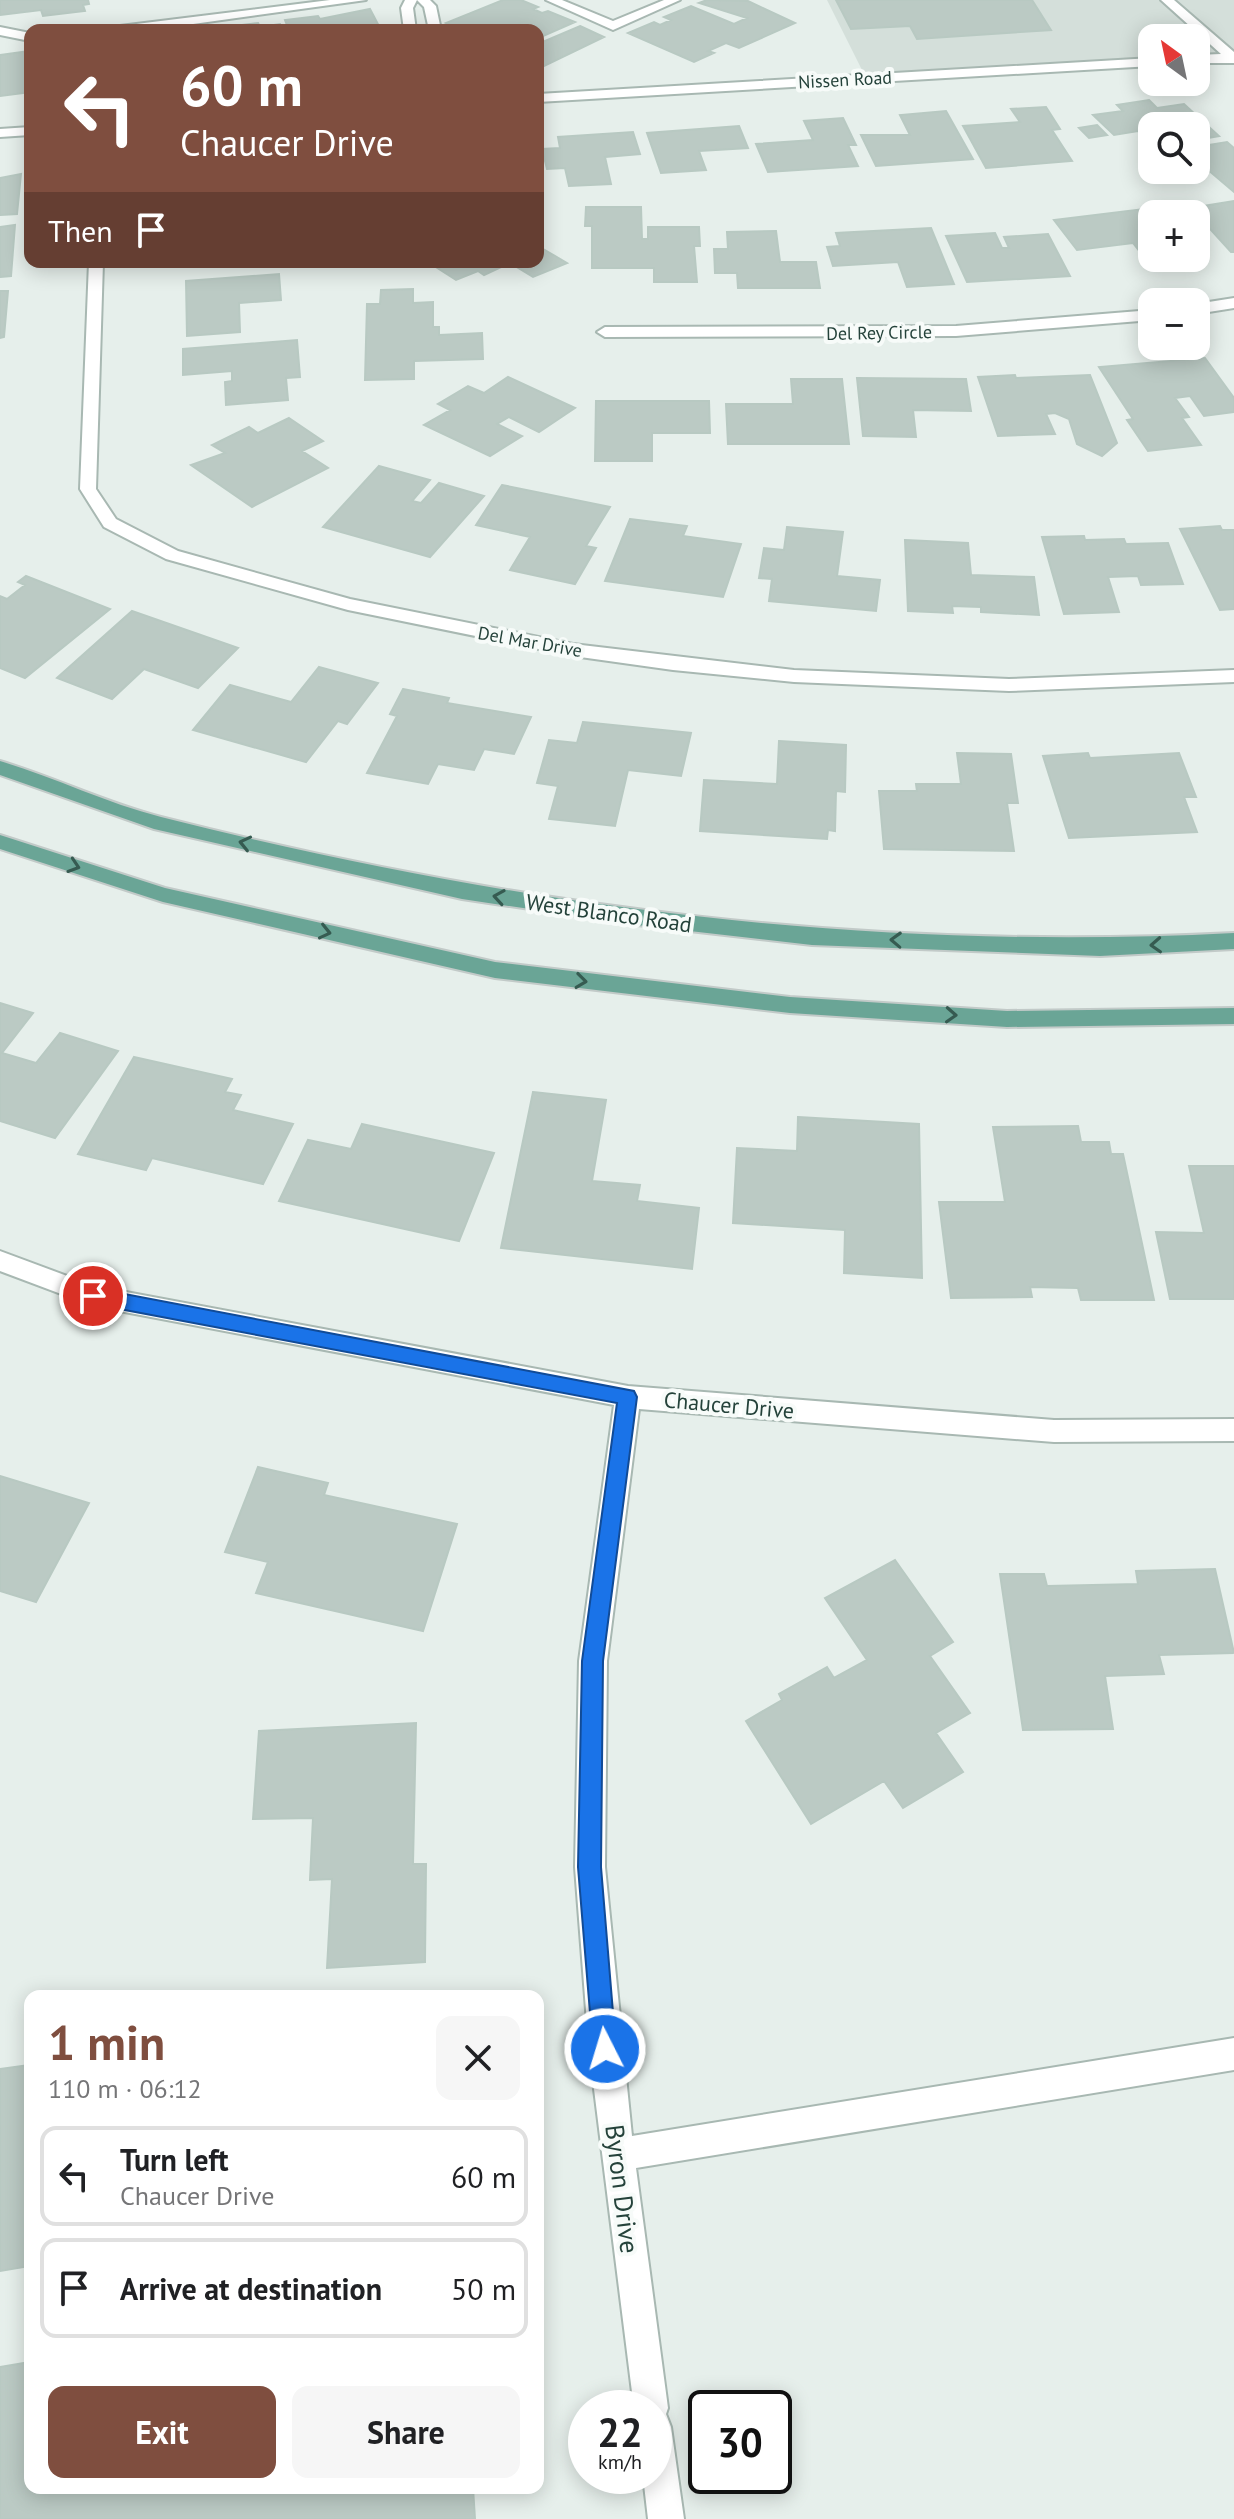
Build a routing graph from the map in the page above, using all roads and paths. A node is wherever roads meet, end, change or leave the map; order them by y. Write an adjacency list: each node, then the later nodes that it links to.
1 (360, 0): 7 (street)
2 (411, 0): 8 (street)
3 (423, 0): 9 (street)
4 (552, 0): 5 (street)
5 (674, 0)
6 (1167, 0): 12 (street)
7 (168, 24)
8 (409, 24)
9 (434, 24)
10 (0, 31): 11 (street)
11 (24, 36)
12 (1233, 58): 13 (street)
13 (1210, 59)
14 (1138, 63): 15 (street, Nissen Road)
15 (544, 98)
16 (24, 131): 17 (street)
17 (0, 133)
18 (96, 268): 23 (street, Del Mar Drive)
19 (1234, 303): 20 (street)
20 (1210, 307)
21 (1138, 316): 22 (street, Del Rey Circle)
22 (605, 332)
23 (1234, 676)
24 (0, 768): 26 (main road, West Blanco Road, one-way to 24)
25 (0, 842): 27 (main road, one-way to 27)
26 (1234, 941)
27 (1234, 1016)
28 (0, 1261): 29 (street, Chaucer Drive)
29 (628, 1397): 30 (street, Chaucer Drive); 32 (street, Byron Drive)
30 (1234, 1430)
31 (1234, 2054): 32 (street)
32 (618, 2155): 33 (street, Byron Drive)
33 (649, 2390)
34 (663, 2494): 35 (street)
35 (666, 2519)

